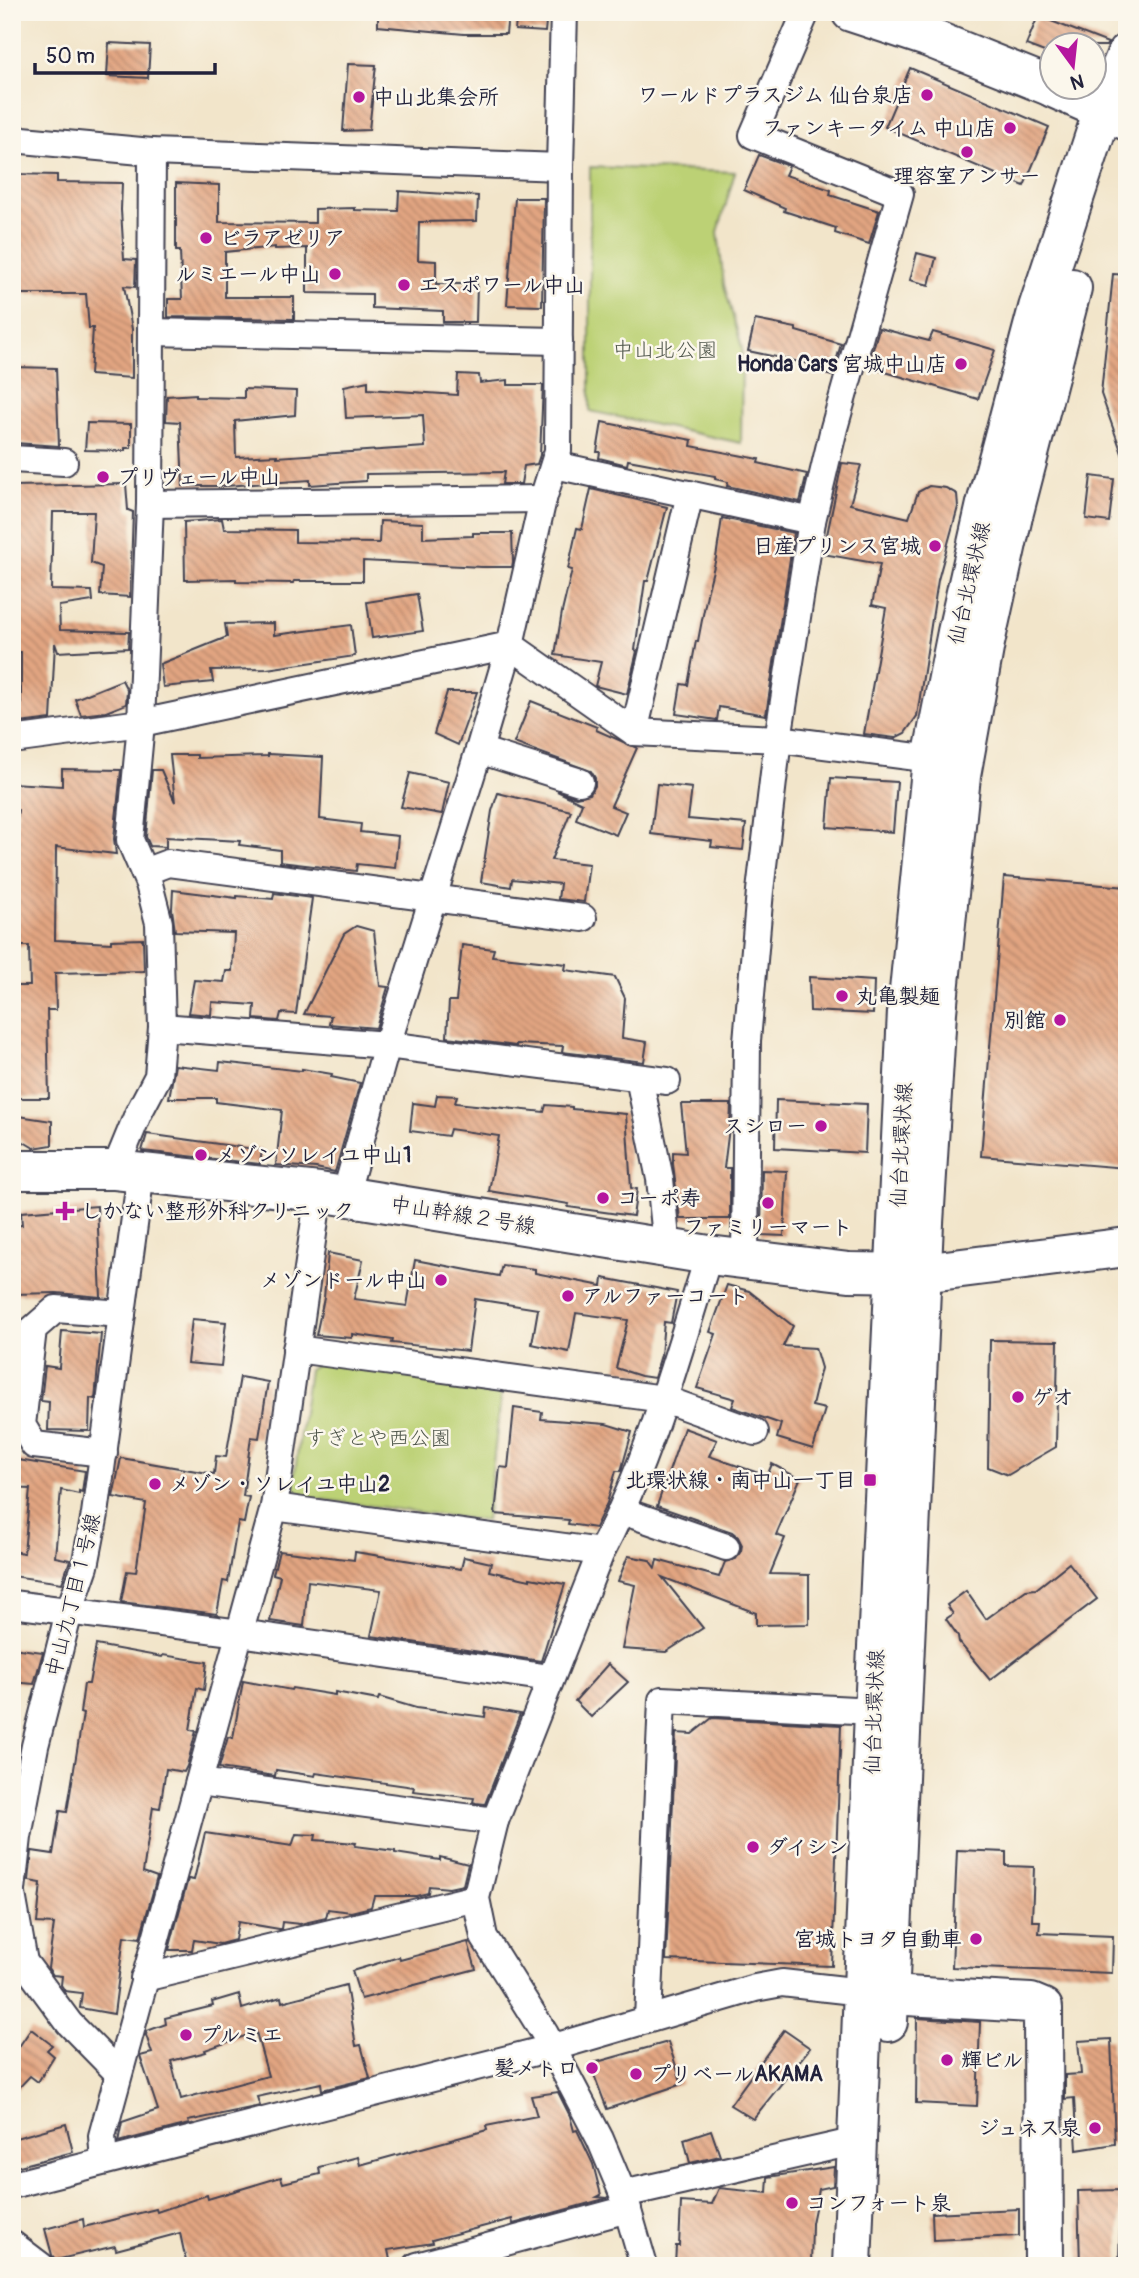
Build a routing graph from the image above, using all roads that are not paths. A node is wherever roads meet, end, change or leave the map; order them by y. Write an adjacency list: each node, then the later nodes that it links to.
1 (564, 12): 10 (street)
2 (807, 12): 19 (street)
3 (851, 12): 5 (main road)
4 (1127, 52): 7 (main road, 仙台北環状線)
5 (1038, 81)
6 (1085, 102): 7 (main road)
7 (1121, 118): 26 (main road, 仙台北環状線); 41 (main road, 仙台北環状線)
8 (12, 139): 9 (street)
9 (152, 152): 10 (street); 11 (street, 中山九丁目１号線)
10 (560, 167): 12 (street)
11 (151, 332): 12 (street); 18 (street, 中山九丁目１号線)
12 (559, 341): 15 (street)
13 (12, 459): 14 (street)
14 (64, 462)
15 (555, 465): 16 (street); 17 (street)
16 (690, 494): 19 (street); 22 (street)
17 (543, 499): 18 (street); 20 (street)
18 (150, 504): 21 (street, 中山九丁目１号線)
19 (812, 521): 23 (street)
20 (509, 645): 21 (street); 22 (street); 25 (street)
21 (141, 723): 24 (street); 28 (street, 中山九丁目１号線)
22 (634, 732): 23 (street)
23 (778, 739): 26 (street); 40 (street)
24 (12, 740)
25 (480, 750): 27 (street); 29 (street)
26 (932, 759): 41 (main road, 仙台北環状線)
27 (580, 782)
28 (144, 872): 29 (street); 31 (street, 中山九丁目１号線)
29 (432, 900): 30 (street); 32 (street)
30 (583, 918)
31 (162, 1027): 32 (street); 36 (street, 中山九丁目１号線)
32 (387, 1045): 33 (street); 37 (street)
33 (639, 1078): 34 (street); 39 (street)
34 (667, 1081)
35 (12, 1170): 36 (main road, 中山幹線２号線)
36 (128, 1172): 37 (main road, 中山幹線２号線); 42 (street, 中山九丁目１号線)
37 (332, 1194): 39 (main road, 中山幹線２号線); 43 (street)
38 (1127, 1247): 41 (main road, 中山幹線２号線)
39 (667, 1248): 40 (main road, 中山幹線２号線)
40 (727, 1257): 41 (main road, 中山幹線２号線); 44 (street)
41 (909, 1273): 55 (main road, 仙台北環状線); 62 (main road, 仙台北環状線)
42 (122, 1314): 46 (street, 中山九丁目１号線); 46 (street)
43 (296, 1349): 44 (street); 47 (street)
44 (664, 1399): 45 (street); 48 (street)
45 (755, 1432)
46 (104, 1452): 52 (street, 中山九丁目１号線)
47 (274, 1507): 50 (street); 53 (street)
48 (622, 1511): 49 (street); 50 (street)
49 (726, 1548)
50 (601, 1552): 54 (street)
51 (12, 1604): 52 (street)
52 (69, 1612): 53 (street); 56 (street, 中山九丁目１号線)
53 (240, 1633): 54 (street); 57 (street)
54 (550, 1678): 58 (street)
55 (874, 1711): 62 (main road, 仙台北環状線); 63 (street)
56 (24, 1744): 59 (street, 中山九丁目１号線)
57 (199, 1782): 58 (street); 61 (street)
58 (495, 1821): 60 (street)
59 (12, 1892): 65 (street, 中山九丁目１号線)
60 (476, 1898): 61 (street); 64 (street)
61 (144, 1978): 65 (street)
62 (877, 1993): 63 (street); 66 (main road, 仙台北環状線); 75 (main road, 仙台北環状線); 76 (main road)
63 (648, 2019): 64 (street)
64 (551, 2048): 67 (street); 69 (street)
65 (118, 2073): 67 (street)
66 (857, 2141): 69 (street); 74 (main road, 仙台北環状線)
67 (104, 2161): 68 (street)
68 (12, 2185)
69 (625, 2202): 72 (street); 73 (street)
70 (12, 2244): 71 (street)
71 (41, 2266)
72 (417, 2266)
73 (644, 2266)
74 (852, 2266)
75 (877, 2266)
76 (1044, 2266)

